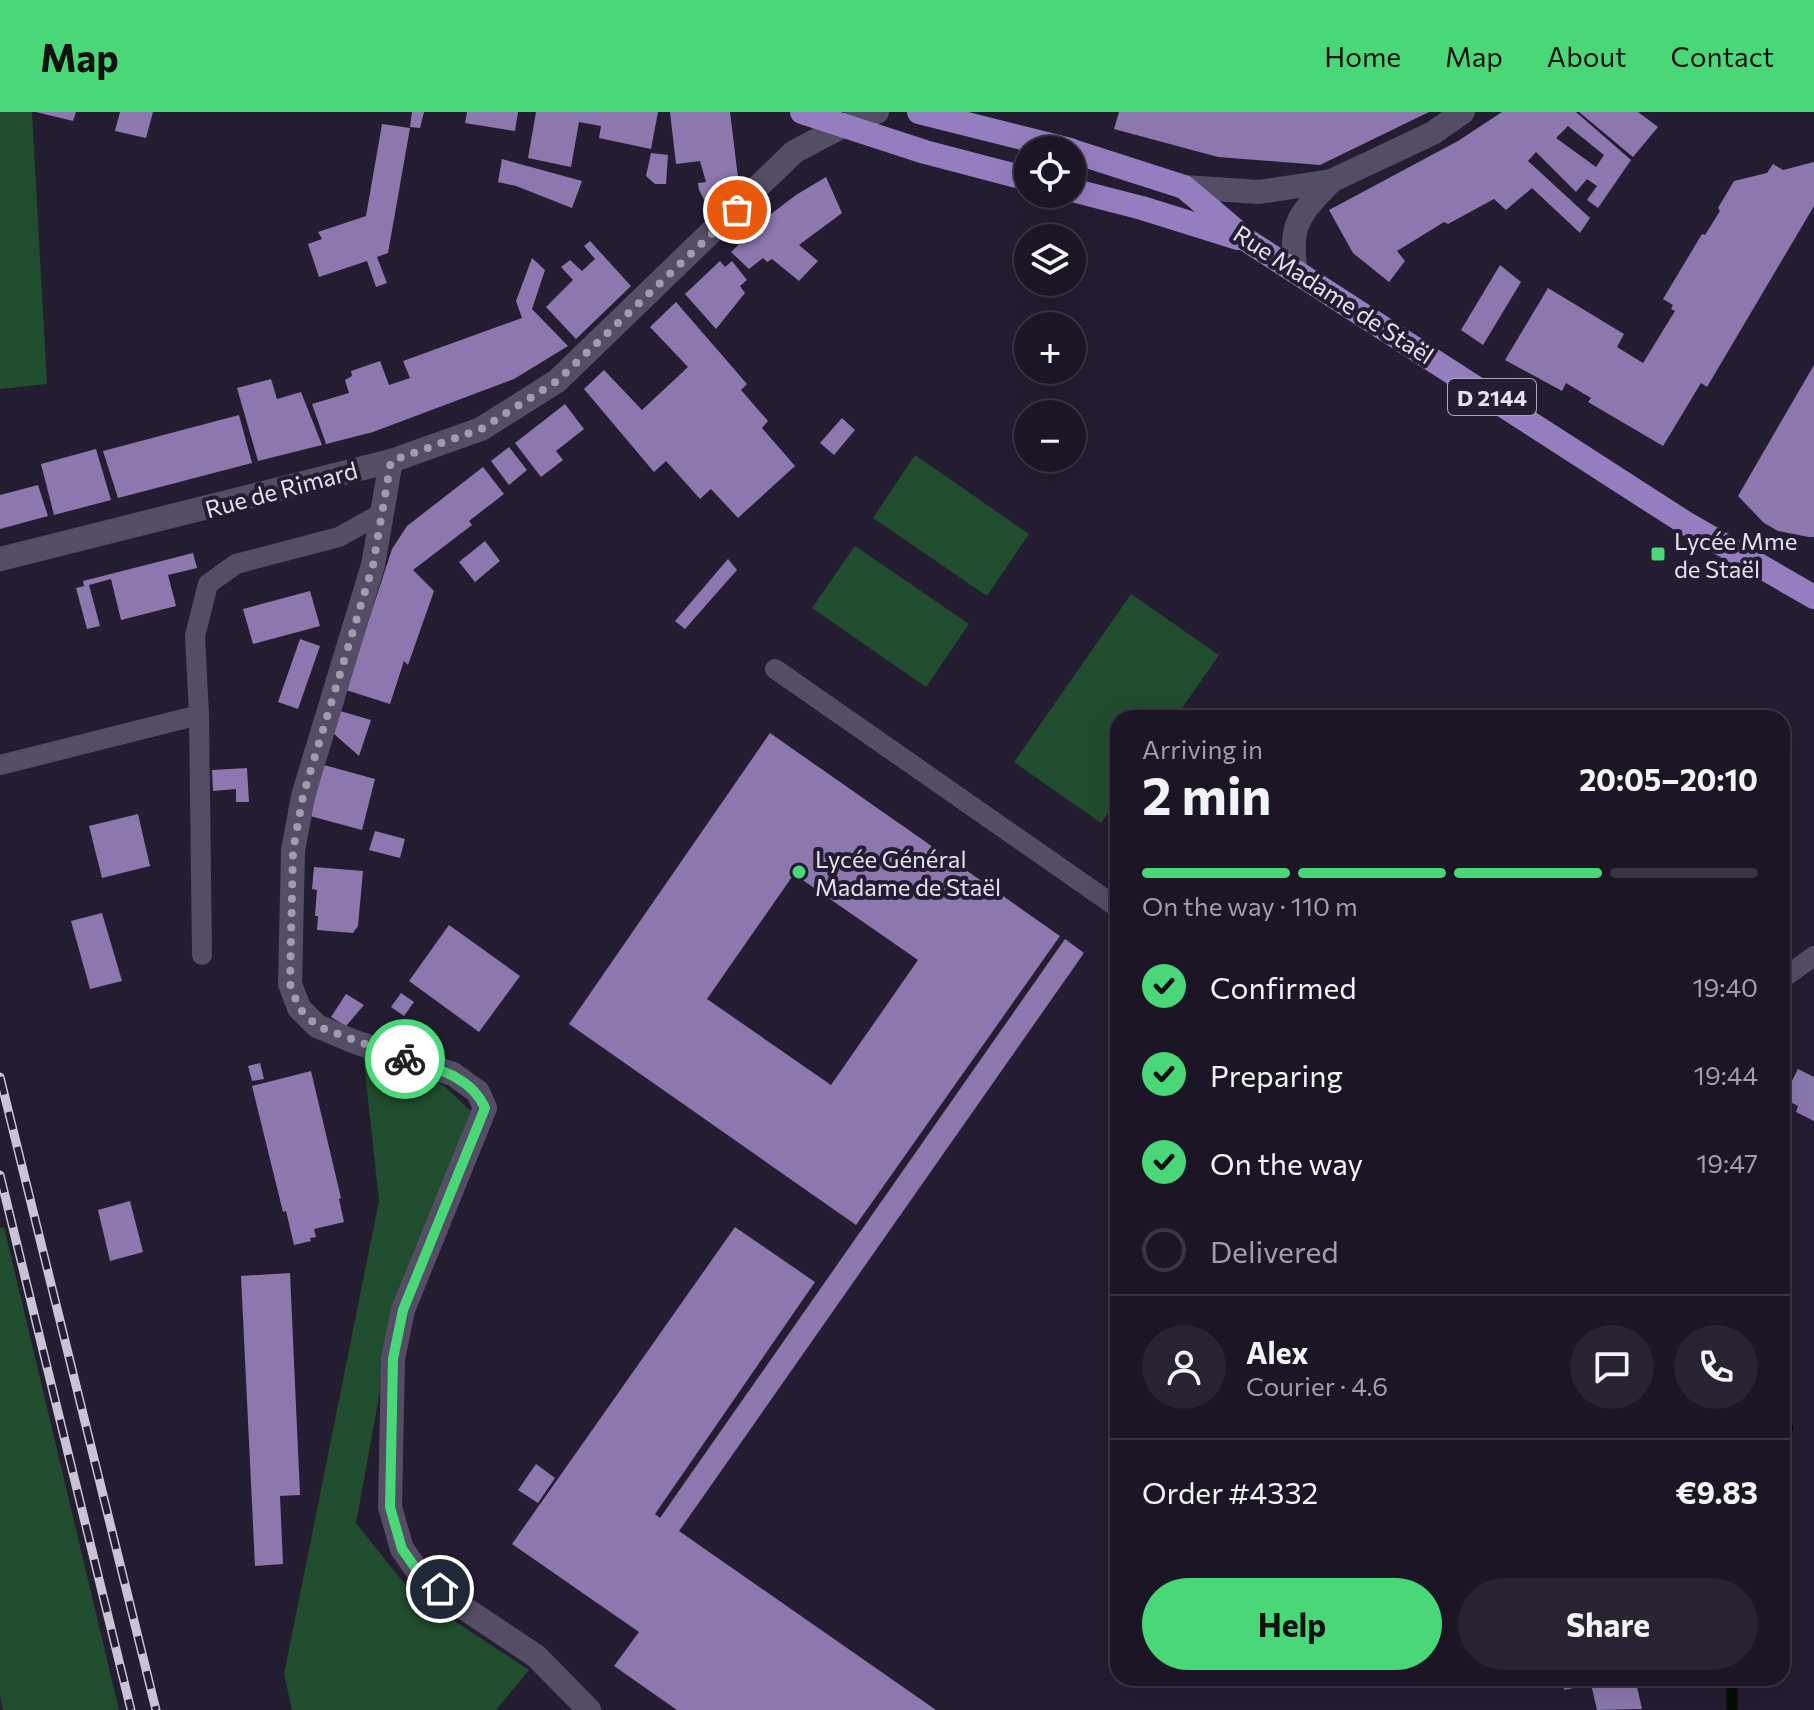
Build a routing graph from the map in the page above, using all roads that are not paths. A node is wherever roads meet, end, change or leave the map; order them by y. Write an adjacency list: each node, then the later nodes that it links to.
1 (802, 112): 5 (main road)
2 (877, 112): 5 (street, Rue de Rimard)
3 (919, 112): 6 (main road, D 2144)
4 (1463, 112): 9 (street)
5 (843, 126): 8 (main road); 14 (street, Rue de Rimard)
6 (1015, 136)
7 (1086, 155): 10 (main road, D 2144)
8 (1014, 175)
9 (1331, 181): 10 (street); 13 (street)
10 (1184, 187): 12 (main road, Rue Madame de Staël / D 2144)
11 (1086, 194): 12 (main road, D 2144)
12 (1248, 241): 13 (main road, Rue Madame de Staël / D 2144)
13 (1296, 272): 17 (main road, Rue Madame de Staël / D 2144)
14 (391, 461): 15 (street); 16 (street, Rue de Rimard)
15 (382, 513): 19 (lane); 25 (street)
16 (0, 559)
17 (1814, 597)
18 (775, 669): 21 (lane)
19 (199, 715): 20 (lane); 22 (lane)
20 (0, 765)
21 (1110, 902)
22 (202, 955)
23 (1814, 956): 24 (lane)
24 (1790, 973)
25 (589, 1710)

